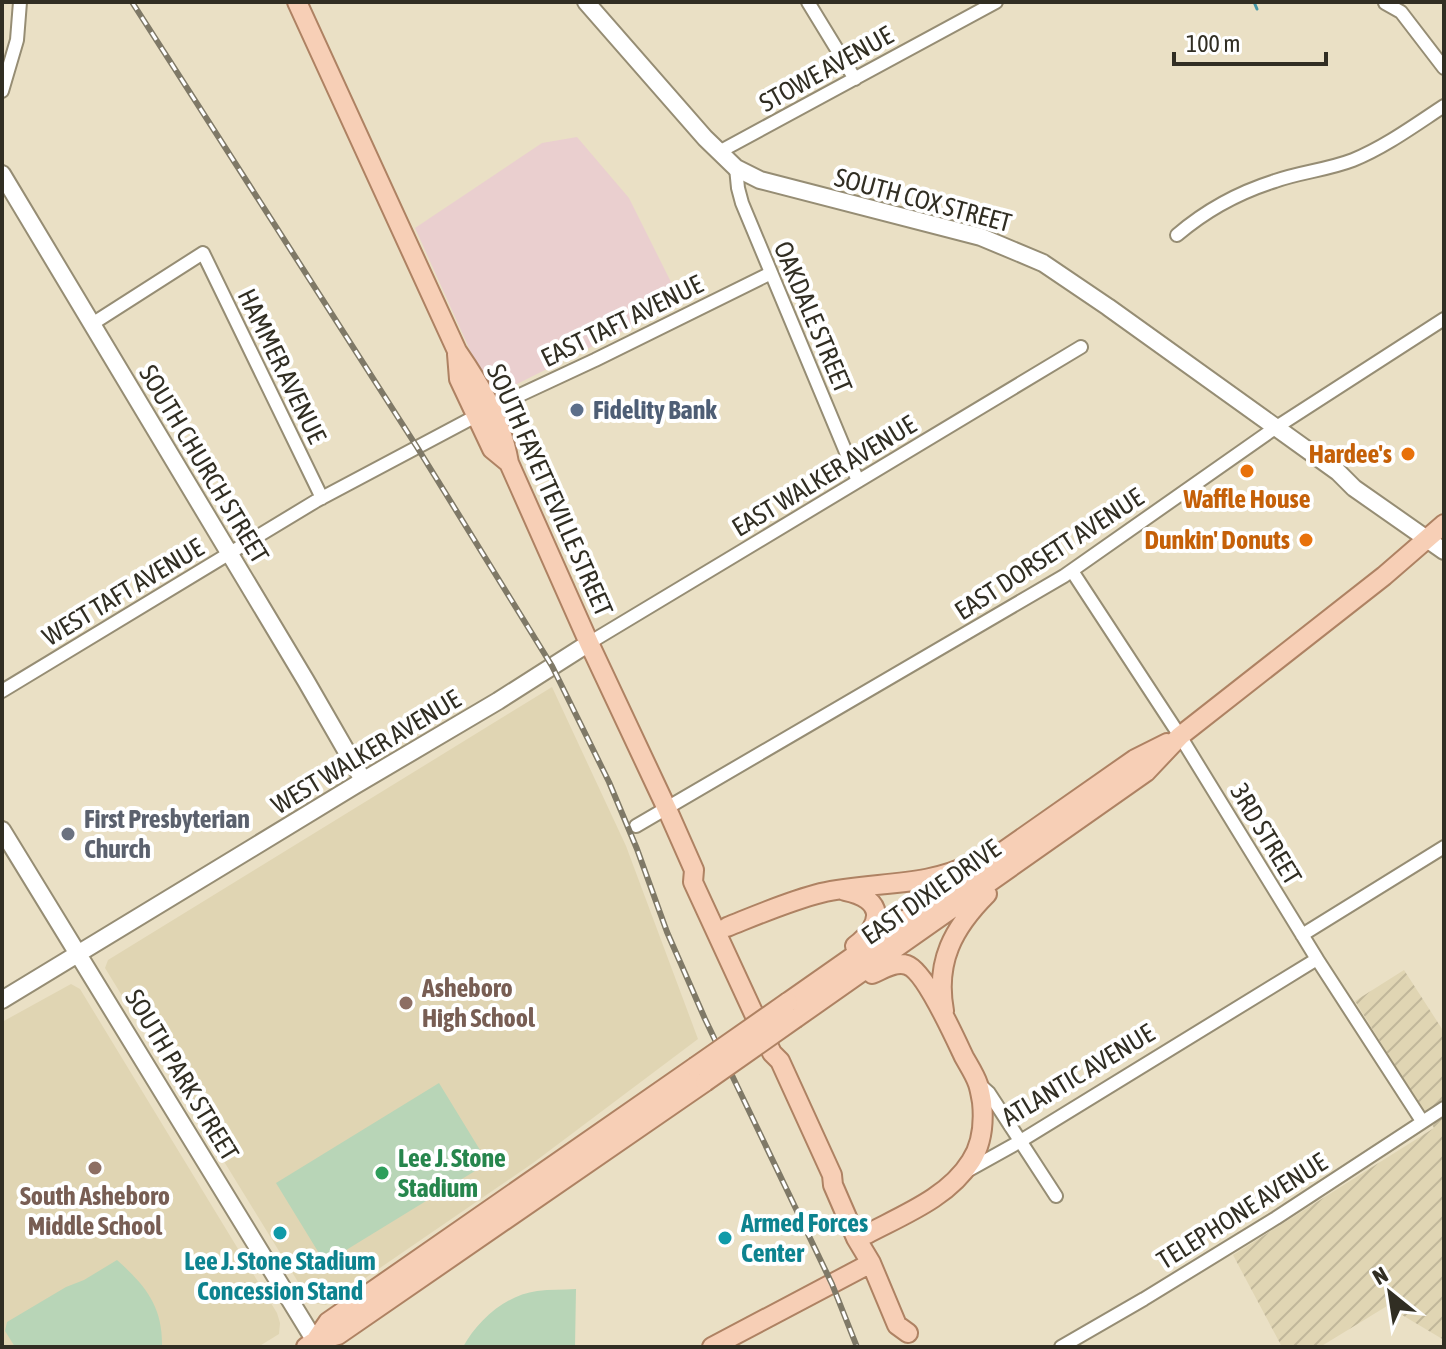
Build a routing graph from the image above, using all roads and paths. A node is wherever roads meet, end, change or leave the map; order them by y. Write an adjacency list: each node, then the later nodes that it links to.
1 (20, 2): 9 (street)
2 (297, 2): 19 (main road, SOUTH FAYETTEVILLE STREET)
3 (586, 2): 11 (main road, SOUTH COX STREET)
4 (808, 2): 8 (street)
5 (996, 2): 8 (street, STOWE AVENUE)
6 (1385, 3): 7 (street)
7 (1444, 68)
8 (855, 79): 11 (street, STOWE AVENUE)
9 (2, 91)
10 (1444, 106): 14 (street)
11 (719, 152): 12 (main road, SOUTH COX STREET)
12 (736, 168): 15 (street, OAKDALE STREET); 20 (main road, SOUTH COX STREET)
13 (2, 174): 17 (main road, SOUTH CHURCH STREET)
14 (1177, 235)
15 (771, 273): 19 (street, EAST TAFT AVENUE); 21 (street, OAKDALE STREET)
16 (1444, 319): 20 (street, EAST DORSETT AVENUE)
17 (92, 324): 22 (street, HAMMER AVENUE); 26 (main road, SOUTH CHURCH STREET)
18 (1081, 347): 21 (street, EAST WALKER AVENUE)
19 (484, 412): 22 (street, WEST TAFT AVENUE); 28 (main road, SOUTH FAYETTEVILLE STREET)
20 (1275, 428): 24 (main road, SOUTH COX STREET); 27 (street, EAST DORSETT AVENUE)
21 (858, 481): 28 (street, EAST WALKER AVENUE)
22 (322, 498): 26 (street, WEST TAFT AVENUE)
23 (1444, 524): 24 (main road, EAST DIXIE DRIVE)
24 (1427, 539): 25 (main road, SOUTH COX STREET); 30 (main road, EAST DIXIE DRIVE)
25 (1444, 551)
26 (229, 554): 29 (street, WEST TAFT AVENUE); 31 (main road, SOUTH CHURCH STREET)
27 (1072, 571): 30 (street, 3RD STREET); 32 (street, EAST DORSETT AVENUE)
28 (589, 643): 31 (main road, WEST WALKER AVENUE); 32 (main road, SOUTH FAYETTEVILLE STREET)
29 (2, 691)
30 (1180, 736): 36 (main road, EAST DIXIE DRIVE); 37 (main road, EAST DIXIE DRIVE); 41 (street, 3RD STREET)
31 (363, 780): 42 (main road, WEST WALKER AVENUE)
32 (667, 809): 33 (street, EAST DORSETT AVENUE); 38 (main road, SOUTH FAYETTEVILLE STREET)
33 (636, 826)
34 (2, 830): 42 (main road, SOUTH PARK STREET)
35 (1444, 847): 41 (street)
36 (1002, 853): 39 (main road); 44 (main road, EAST DIXIE DRIVE)
37 (1020, 861): 45 (main road, EAST DIXIE DRIVE); 48 (main road)
38 (694, 870): 40 (main road, SOUTH FAYETTEVILLE STREET); 49 (main road, SOUTH FAYETTEVILLE STREET)
39 (841, 890): 40 (main road); 44 (main road)
40 (727, 927): 49 (main road, SOUTH FAYETTEVILLE STREET)
41 (1302, 935): 43 (street, 3RD STREET)
42 (78, 954): 46 (main road, WEST WALKER AVENUE); 60 (main road, SOUTH PARK STREET)
43 (1317, 959): 52 (street, 3RD STREET); 53 (street, ATLANTIC AVENUE)
44 (836, 970): 47 (main road, EAST DIXIE DRIVE)
45 (835, 992): 47 (main road, EAST DIXIE DRIVE); 48 (main road)
46 (2, 1000)
47 (792, 1010): 60 (main road, EAST DIXIE DRIVE, bridge)
48 (946, 1019): 50 (main road)
49 (780, 1061): 55 (main road, SOUTH FAYETTEVILLE STREET)
50 (979, 1084): 53 (street); 54 (main road)
51 (1444, 1108): 52 (street, TELEPHONE AVENUE)
52 (1422, 1121): 62 (street, TELEPHONE AVENUE)
53 (1019, 1142): 54 (street, ATLANTIC AVENUE); 56 (street)
54 (962, 1174): 57 (main road, ATLANTIC AVENUE)
55 (832, 1175): 57 (main road, SOUTH FAYETTEVILLE STREET); 58 (main road, SOUTH FAYETTEVILLE STREET)
56 (1056, 1196)
57 (867, 1234): 59 (main road, SOUTH FAYETTEVILLE STREET)
58 (871, 1263): 59 (main road, SOUTH FAYETTEVILLE STREET); 61 (main road)
59 (911, 1340)
60 (313, 1345)
61 (712, 1347)
62 (1061, 1347)

